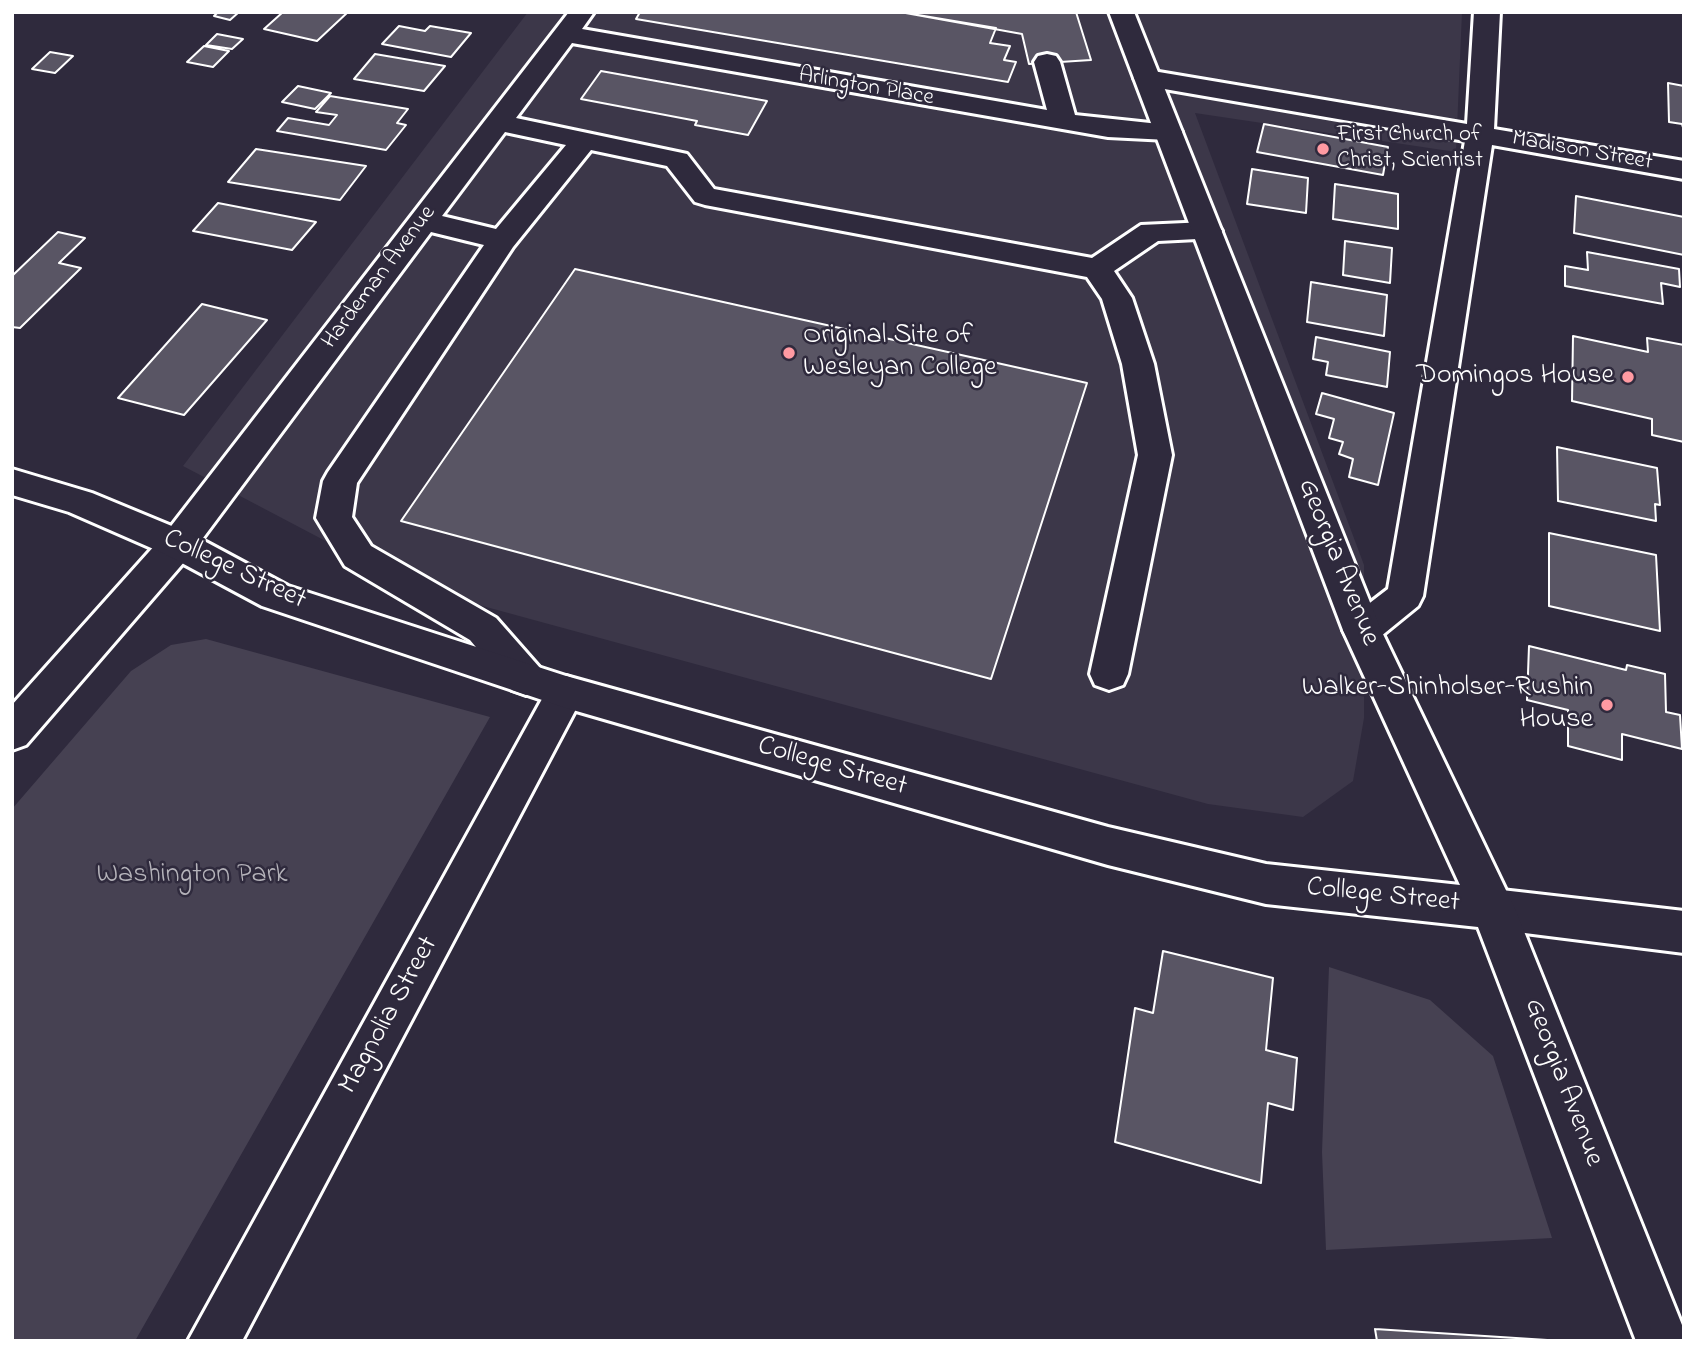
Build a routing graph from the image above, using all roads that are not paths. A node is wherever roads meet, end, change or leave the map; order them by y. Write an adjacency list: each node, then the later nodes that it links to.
1 (1121, 12): 5 (street, Georgia Avenue)
2 (1487, 12): 9 (street)
3 (573, 23): 6 (street, Arlington Place); 7 (street, Hardeman Avenue)
4 (1047, 62): 6 (street)
5 (1147, 78): 8 (street, Georgia Avenue); 9 (street)
6 (1063, 121): 8 (street, Arlington Place)
7 (498, 122): 10 (street); 12 (street, Hardeman Avenue)
8 (1168, 132): 13 (street, Georgia Avenue)
9 (1480, 133): 11 (street, Madison Street); 18 (street)
10 (586, 139): 14 (street); 15 (street)
11 (1684, 170)
12 (422, 221): 14 (street); 17 (street, Hardeman Avenue)
13 (1207, 231): 15 (street); 18 (street, Georgia Avenue)
14 (503, 240): 20 (street)
15 (1097, 268): 19 (street)
16 (12, 482): 17 (street, College Street)
17 (178, 544): 20 (street, College Street); 21 (street, Hardeman Avenue)
18 (1362, 630): 22 (street, Georgia Avenue)
19 (1109, 674)
20 (546, 685): 22 (street, College Street); 24 (street, Magnolia Street)
21 (12, 733)
22 (1493, 909): 23 (street, College Street); 25 (street, Georgia Avenue)
23 (1684, 932)
24 (214, 1341)
25 (1662, 1341)

